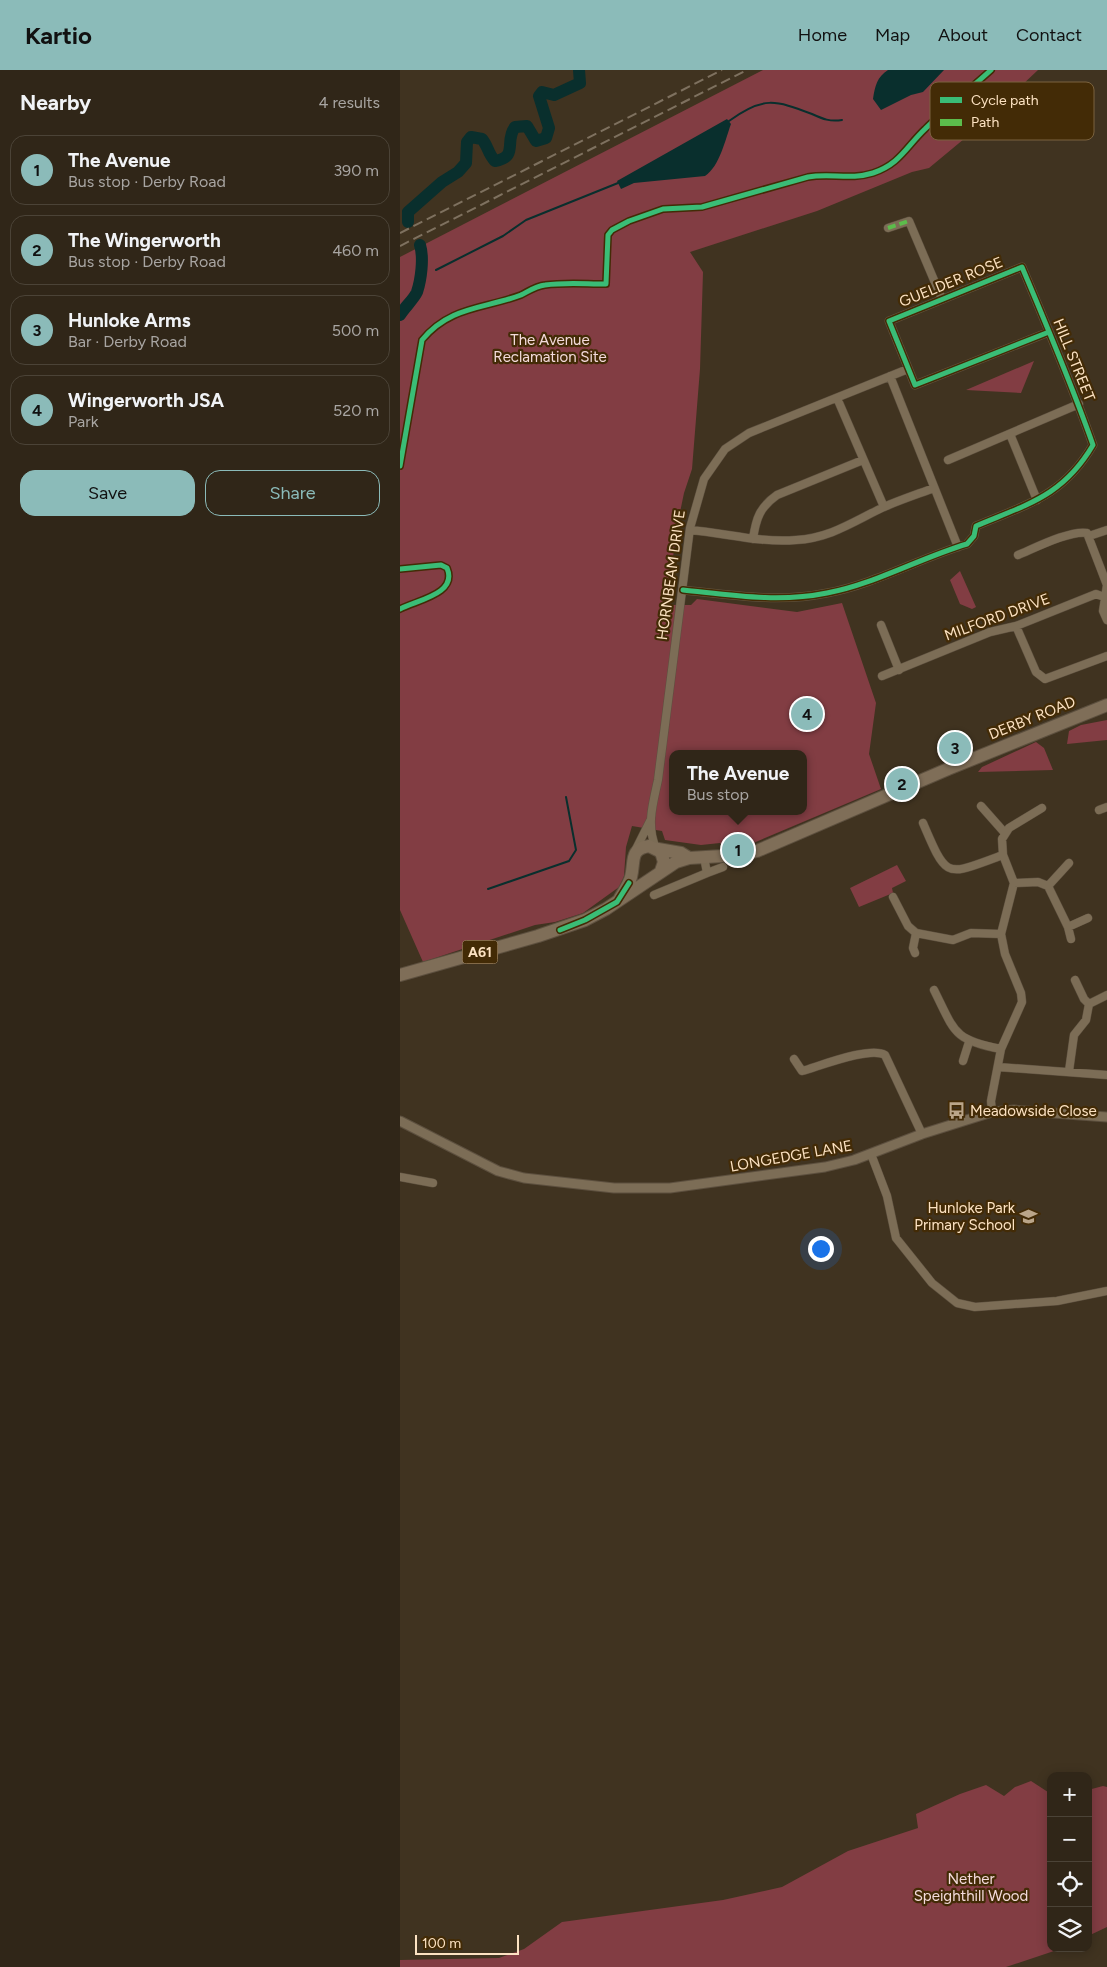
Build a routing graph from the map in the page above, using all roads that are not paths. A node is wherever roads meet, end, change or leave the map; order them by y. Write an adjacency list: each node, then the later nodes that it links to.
1 (888, 228): 3 (street)
2 (1022, 267): 3 (street, GUELDER ROSE); 4 (street, HILL STREET)
3 (942, 299): 5 (street, GUELDER ROSE)
4 (1049, 332): 5 (street); 8 (street, HILL STREET)
5 (908, 368): 6 (street, HORNBEAM DRIVE)
6 (890, 376): 7 (street, HORNBEAM DRIVE); 12 (street)
7 (837, 398): 10 (street); 15 (street, HORNBEAM DRIVE)
8 (1079, 404): 9 (street); 13 (street, HILL STREET)
9 (1010, 434): 11 (street); 13 (street)
10 (863, 460): 14 (street); 18 (street)
11 (948, 460)
12 (934, 488): 14 (street); 19 (street)
13 (1037, 500): 19 (street, HILL STREET)
14 (884, 507): 18 (street)
15 (690, 530): 18 (street); 21 (street, HORNBEAM DRIVE)
16 (1107, 530): 17 (street)
17 (1089, 536): 20 (street); 22 (street)
18 (752, 538)
19 (958, 547): 21 (street, HILL STREET)
20 (1018, 555)
21 (682, 590): 32 (street, HORNBEAM DRIVE)
22 (1106, 598): 23 (street); 25 (street, MILFORD DRIVE)
23 (1107, 620)
24 (881, 625): 27 (street)
25 (1016, 626): 26 (street); 27 (street, MILFORD DRIVE)
26 (1107, 656)
27 (899, 670): 28 (street, MILFORD DRIVE)
28 (882, 676)
29 (1107, 705): 37 (highway, DERBY ROAD / A61)
30 (981, 806): 34 (street)
31 (1042, 808): 34 (street)
32 (650, 821): 35 (street, HORNBEAM DRIVE); 39 (street, HORNBEAM DRIVE)
33 (923, 823): 36 (street)
34 (1004, 832): 36 (street)
35 (657, 849): 38 (highway, DERBY ROAD / A61); 39 (highway); 43 (highway)
36 (1003, 855): 44 (street)
37 (704, 857): 38 (highway, DERBY ROAD / A61); 42 (street)
38 (689, 858): 43 (highway, DERBY ROAD / A61)
39 (633, 859): 43 (highway); 48 (highway)
40 (1069, 863): 45 (street)
41 (722, 867): 42 (street)
42 (707, 873): 46 (street)
43 (657, 874): 48 (highway, DERBY ROAD / A61)
44 (1014, 883): 45 (street); 52 (street)
45 (1048, 886): 50 (street)
46 (654, 895)
47 (893, 896): 51 (street)
48 (617, 902): 55 (highway, DERBY ROAD / A61)
49 (1088, 918): 50 (street)
50 (1068, 927): 53 (street)
51 (916, 933): 52 (street); 54 (street)
52 (1001, 934): 61 (street)
53 (1071, 939)
54 (915, 953)
55 (400, 975)
56 (1075, 980): 59 (street)
57 (934, 990): 60 (street)
58 (1107, 995): 59 (street)
59 (1089, 1004): 65 (street)
60 (969, 1042): 61 (street); 63 (street)
61 (1002, 1048): 64 (street)
62 (794, 1059): 70 (street)
63 (963, 1061)
64 (998, 1067): 65 (street); 67 (street)
65 (1070, 1071): 66 (street)
66 (1107, 1075)
67 (992, 1112): 68 (street); 70 (street)
68 (1107, 1117)
69 (400, 1121): 71 (street, LONGEDGE LANE)
70 (922, 1134): 71 (street)
71 (871, 1154): 74 (street, LONGEDGE LANE)
72 (400, 1177): 73 (street)
73 (433, 1183)
74 (1107, 1291)

